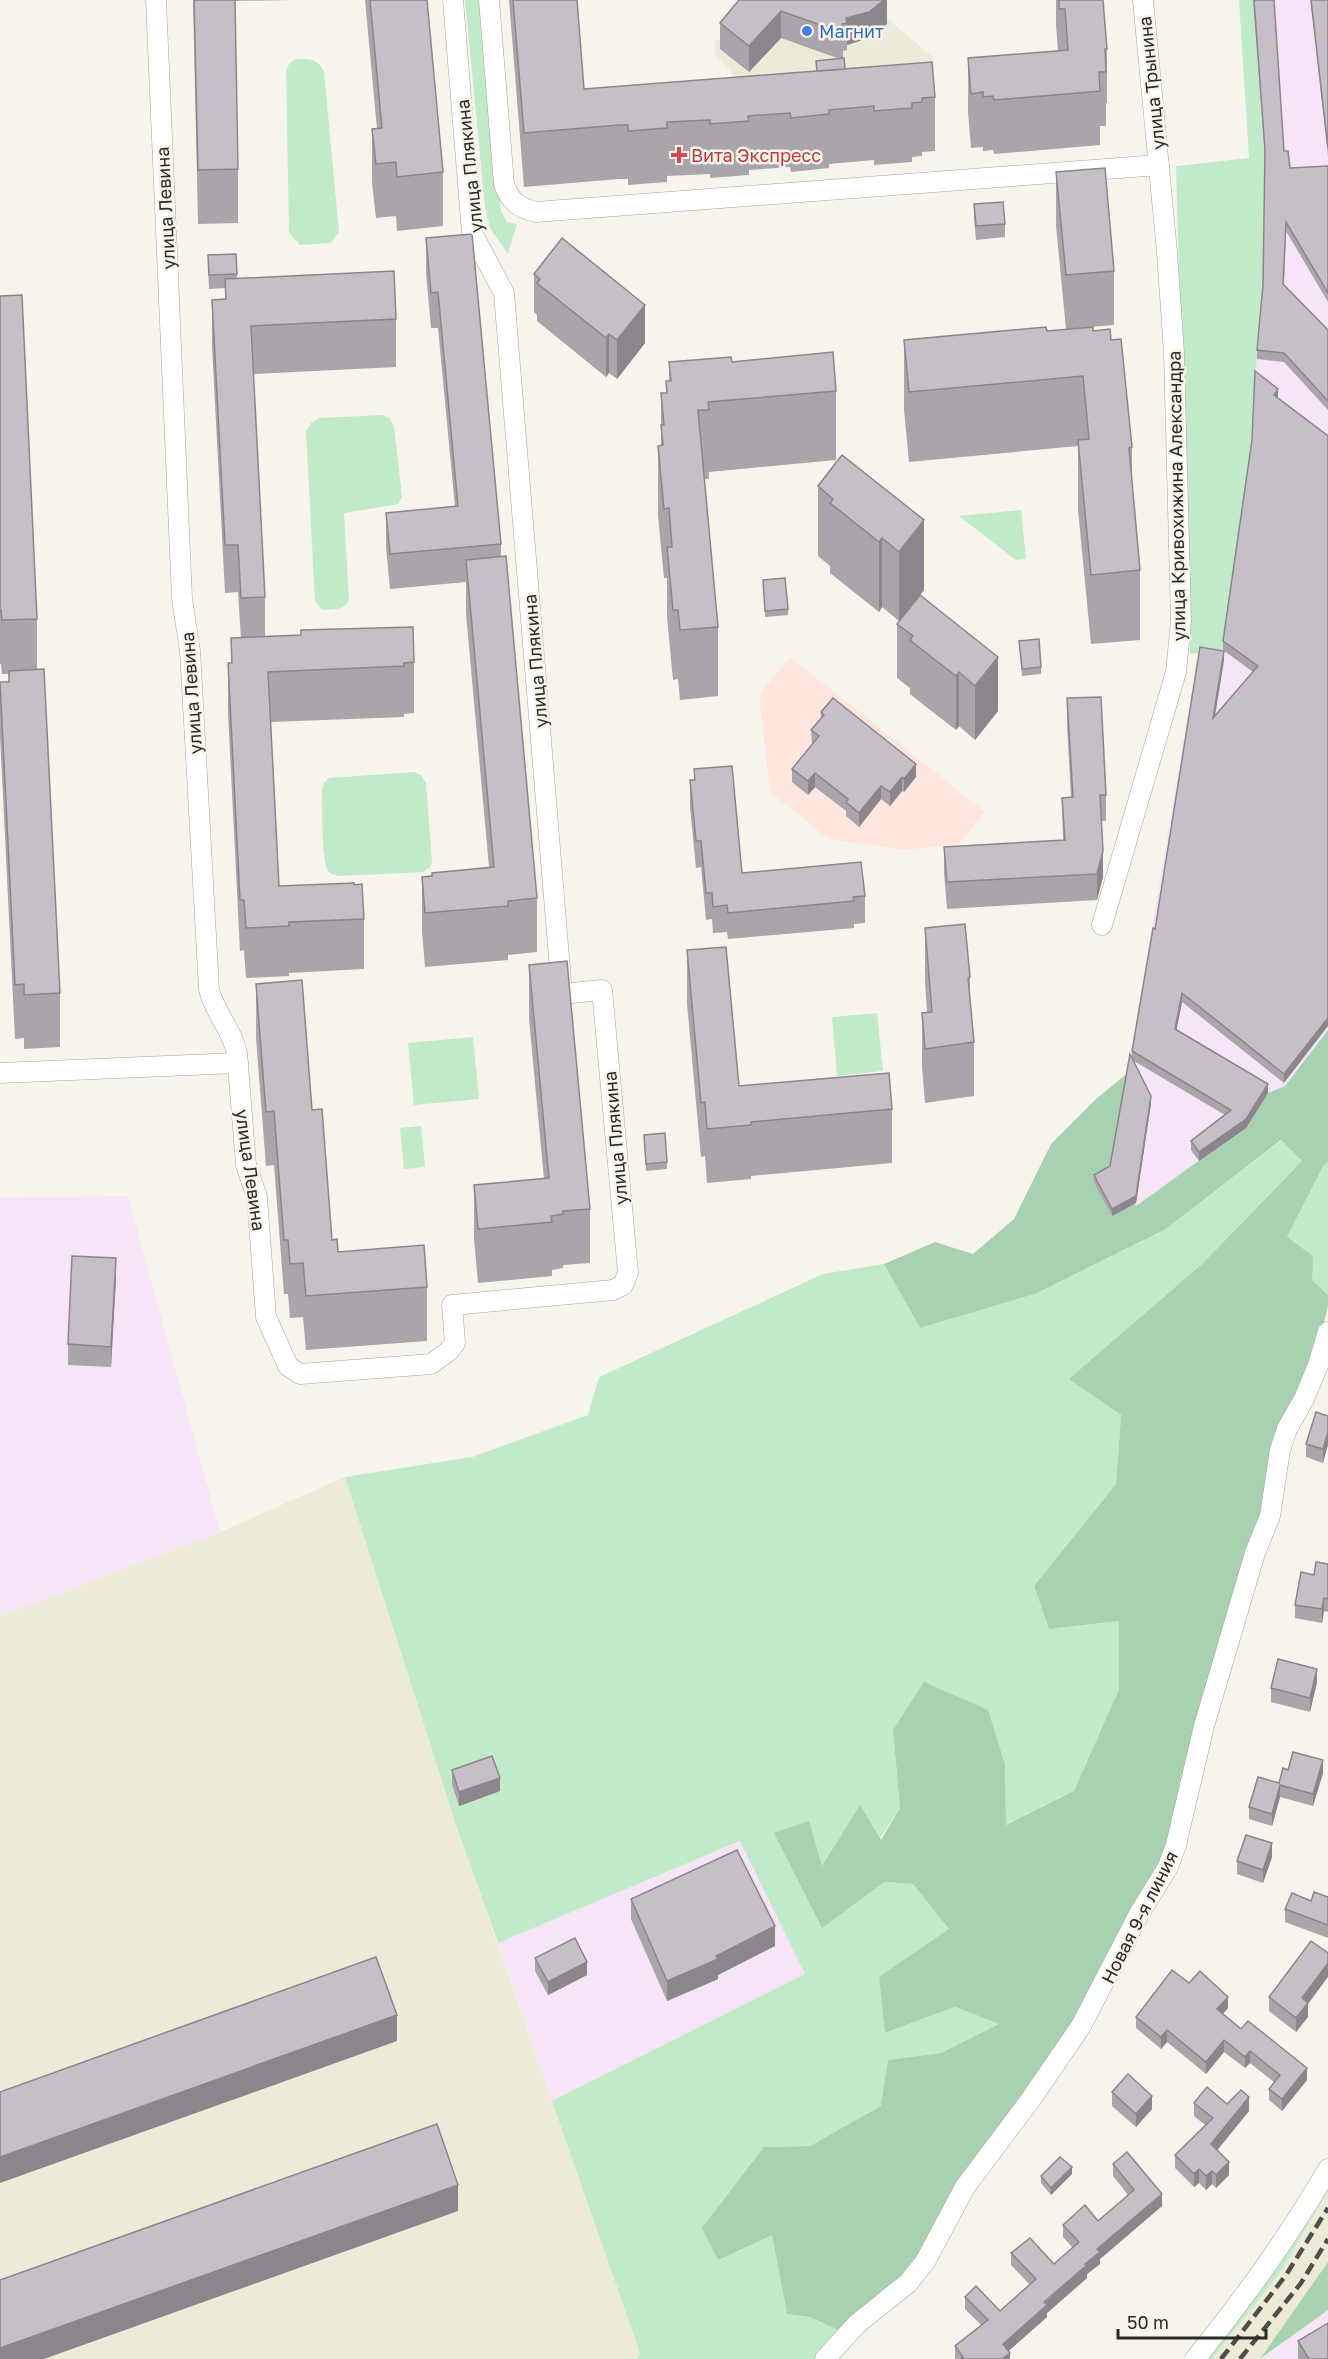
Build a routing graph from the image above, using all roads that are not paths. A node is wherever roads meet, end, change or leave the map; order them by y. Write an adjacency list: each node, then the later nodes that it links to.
1 (156, 0): 7 (street, улица Левина)
2 (453, 0): 10 (street, улица Плякина)
3 (489, 0): 5 (street)
4 (1143, 0): 5 (street, улица Трынина)
5 (1159, 165): 6 (street, улица Кривохижина Александра)
6 (1102, 925)
7 (238, 1063): 8 (street); 10 (street, улица Левина)
8 (0, 1073)
9 (1328, 1332): 12 (street, Новая 9-я линия)
10 (292, 1371)
11 (1328, 2169): 13 (street)
12 (825, 2359)
13 (1195, 2359)

